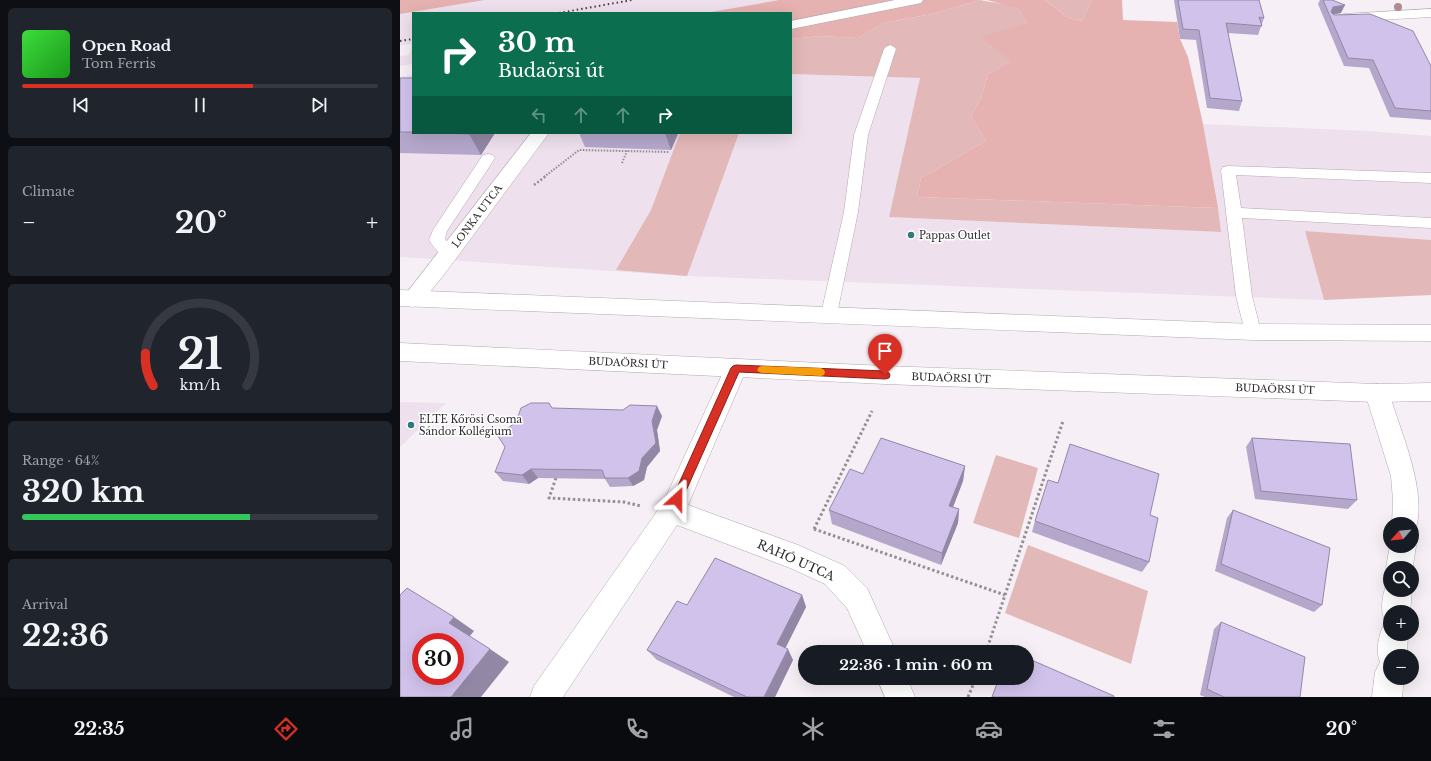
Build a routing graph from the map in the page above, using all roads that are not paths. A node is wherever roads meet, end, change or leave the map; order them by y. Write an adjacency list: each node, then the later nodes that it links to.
1 (916, 0): 4 (main road)
2 (1429, 17): 3 (main road)
3 (1336, 19)
4 (792, 25)
5 (890, 49): 13 (lane)
6 (539, 134): 11 (main road, LONKA UTCA)
7 (488, 158): 11 (lane)
8 (1431, 178): 9 (lane)
9 (1234, 213): 10 (lane); 14 (lane)
10 (1431, 223)
11 (449, 253): 12 (main road, LONKA UTCA)
12 (406, 298): 13 (main road)
13 (829, 314): 14 (main road)
14 (1253, 332): 15 (main road)
15 (1431, 333)
16 (400, 352): 17 (main road, BUDAÖRSI ÚT)
17 (736, 368): 19 (main road, BUDAÖRSI ÚT); 20 (main road)
18 (1431, 392): 19 (main road, BUDAÖRSI ÚT)
19 (1377, 393): 21 (main road)
20 (672, 511): 22 (main road, RAHÓ UTCA); 25 (main road)
21 (1405, 517)
22 (879, 645)
23 (895, 685): 26 (main road)
24 (1389, 685): 27 (main road)
25 (545, 697)
26 (900, 697)
27 (1388, 697)

